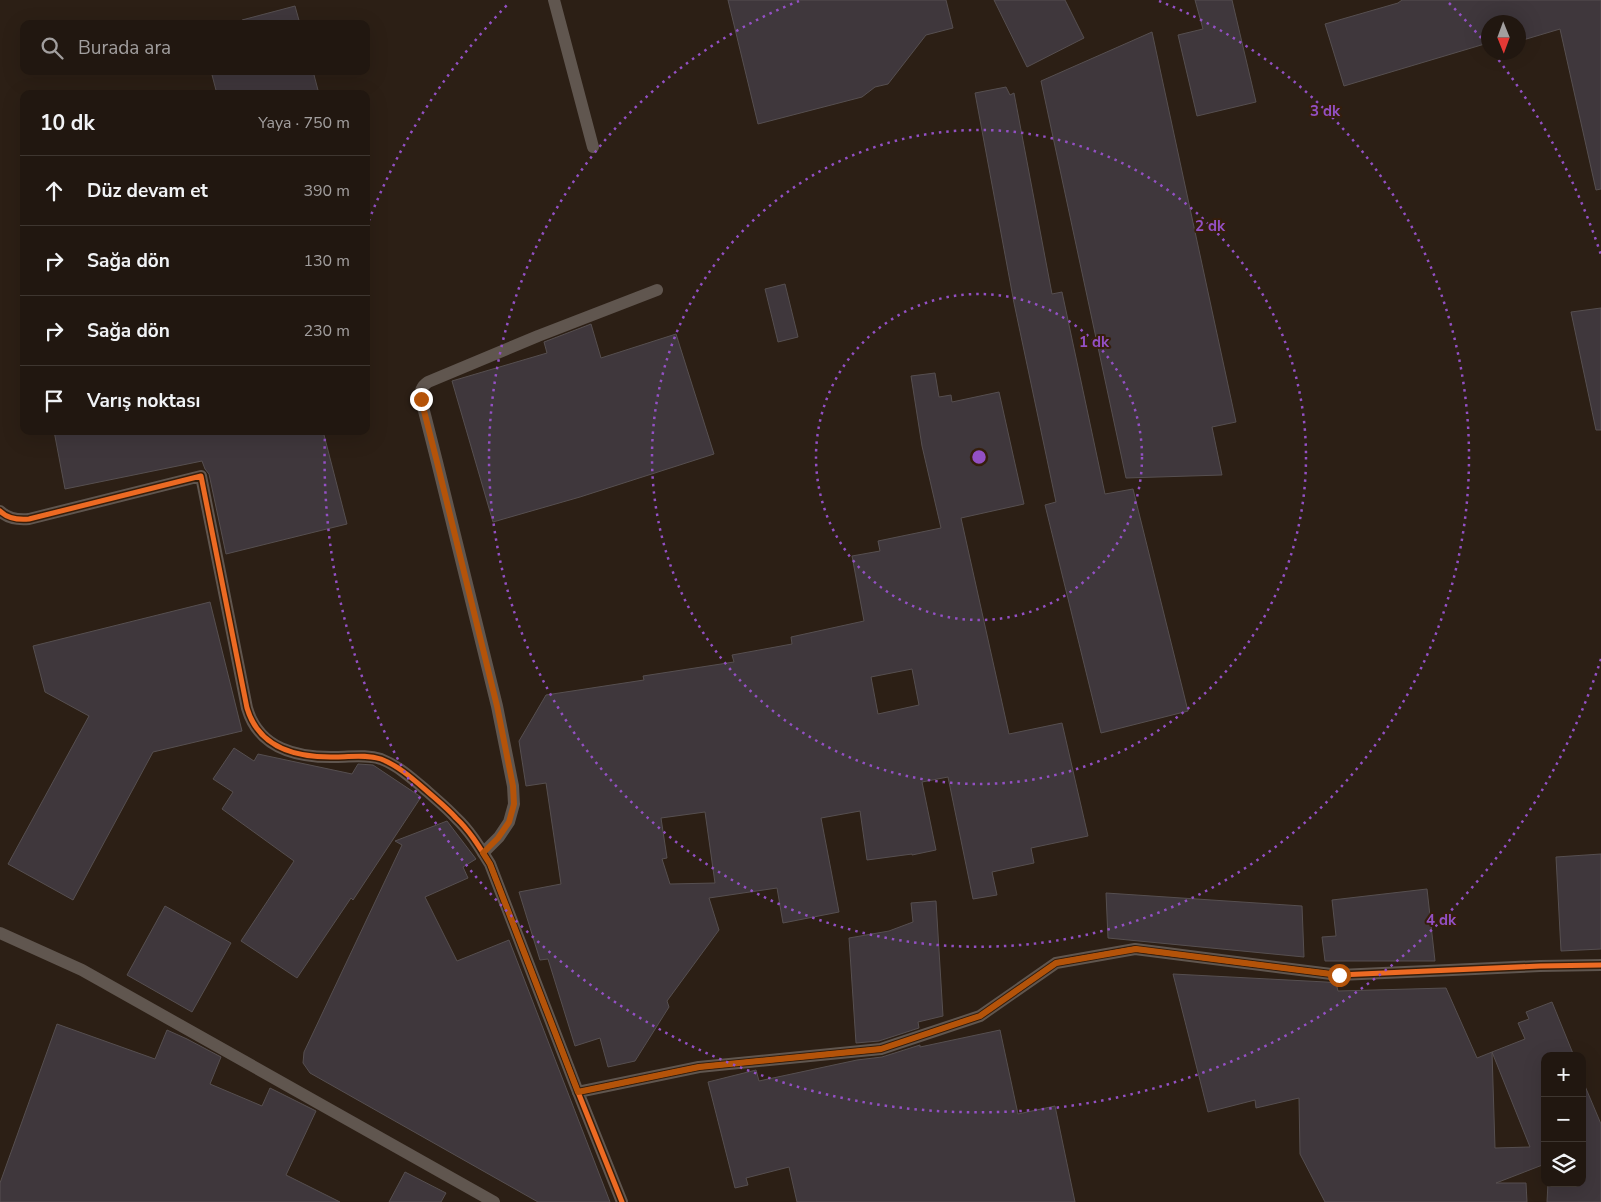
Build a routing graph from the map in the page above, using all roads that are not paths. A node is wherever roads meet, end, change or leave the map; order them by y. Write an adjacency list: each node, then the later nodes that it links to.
1 (554, 0): 2 (street)
2 (593, 147)
3 (657, 290): 5 (street)
4 (0, 512): 5 (street)
5 (483, 853): 8 (street)
6 (0, 933): 9 (street)
7 (1601, 964): 8 (street)
8 (578, 1092): 10 (street)
9 (494, 1202)
10 (622, 1202)

